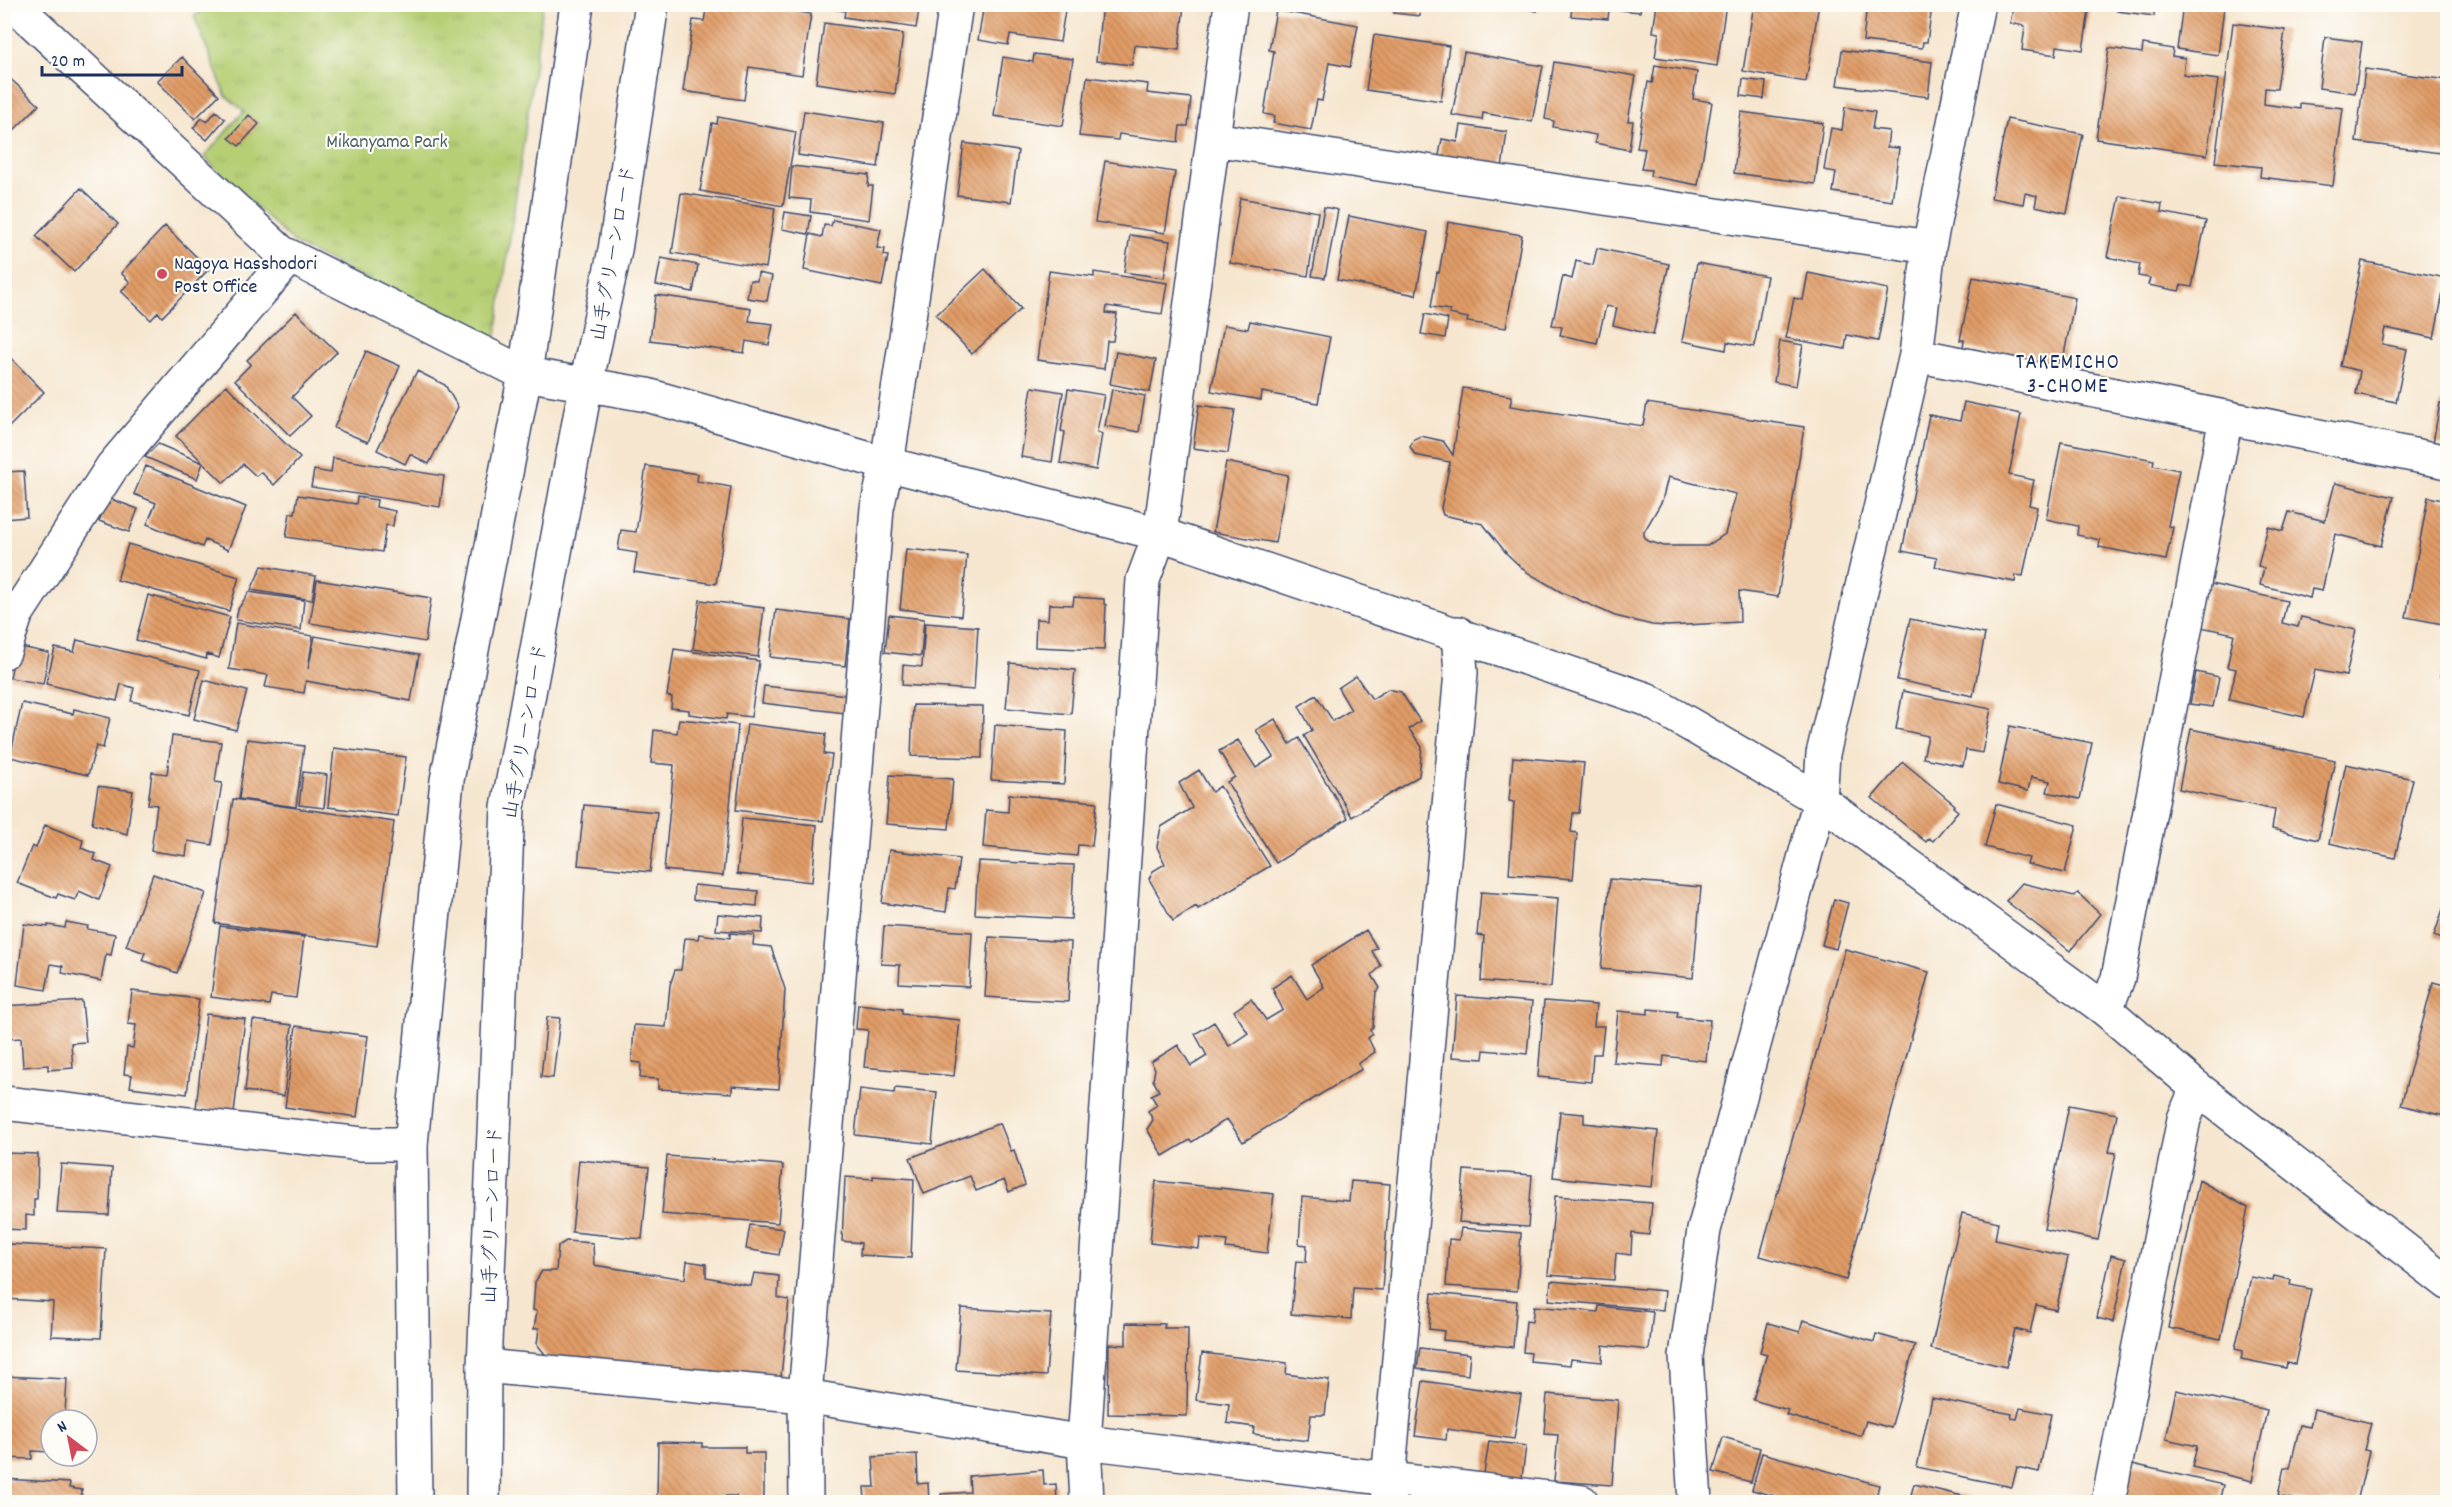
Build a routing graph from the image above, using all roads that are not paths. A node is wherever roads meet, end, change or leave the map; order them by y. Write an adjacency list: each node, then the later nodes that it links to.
1 (13, 4): 9 (street)
2 (577, 4): 11 (street)
3 (652, 4): 12 (street, 山手グリーンロード)
4 (956, 4): 15 (street)
5 (1231, 4): 7 (street)
6 (1978, 4): 8 (street)
7 (1213, 139): 8 (street); 16 (street)
8 (1929, 247): 10 (street)
9 (290, 257): 11 (street); 17 (street)
10 (1916, 355): 13 (street); 20 (street)
11 (525, 374): 12 (street); 24 (street)
12 (586, 384): 15 (street); 26 (street, 山手グリーンロード)
13 (2226, 417): 14 (street); 21 (street)
14 (2448, 462)
15 (887, 464): 16 (street); 27 (street)
16 (1160, 534): 18 (street); 28 (street)
17 (10, 613): 19 (street)
18 (1458, 633): 20 (street); 29 (street)
19 (4, 652)
20 (1820, 800): 21 (street); 35 (street)
21 (2106, 1010): 22 (street)
22 (2197, 1088): 25 (street); 36 (street)
23 (4, 1103): 24 (street)
24 (411, 1144): 30 (street)
25 (2448, 1283)
26 (484, 1366): 27 (street); 31 (street, 山手グリーンロード)
27 (805, 1396): 28 (street); 32 (street)
28 (1084, 1442): 29 (street); 33 (street)
29 (1388, 1492): 34 (street)
30 (415, 1503)
31 (483, 1503)
32 (806, 1503)
33 (1087, 1503)
34 (1582, 1503)
35 (1695, 1503)
36 (2108, 1503)

